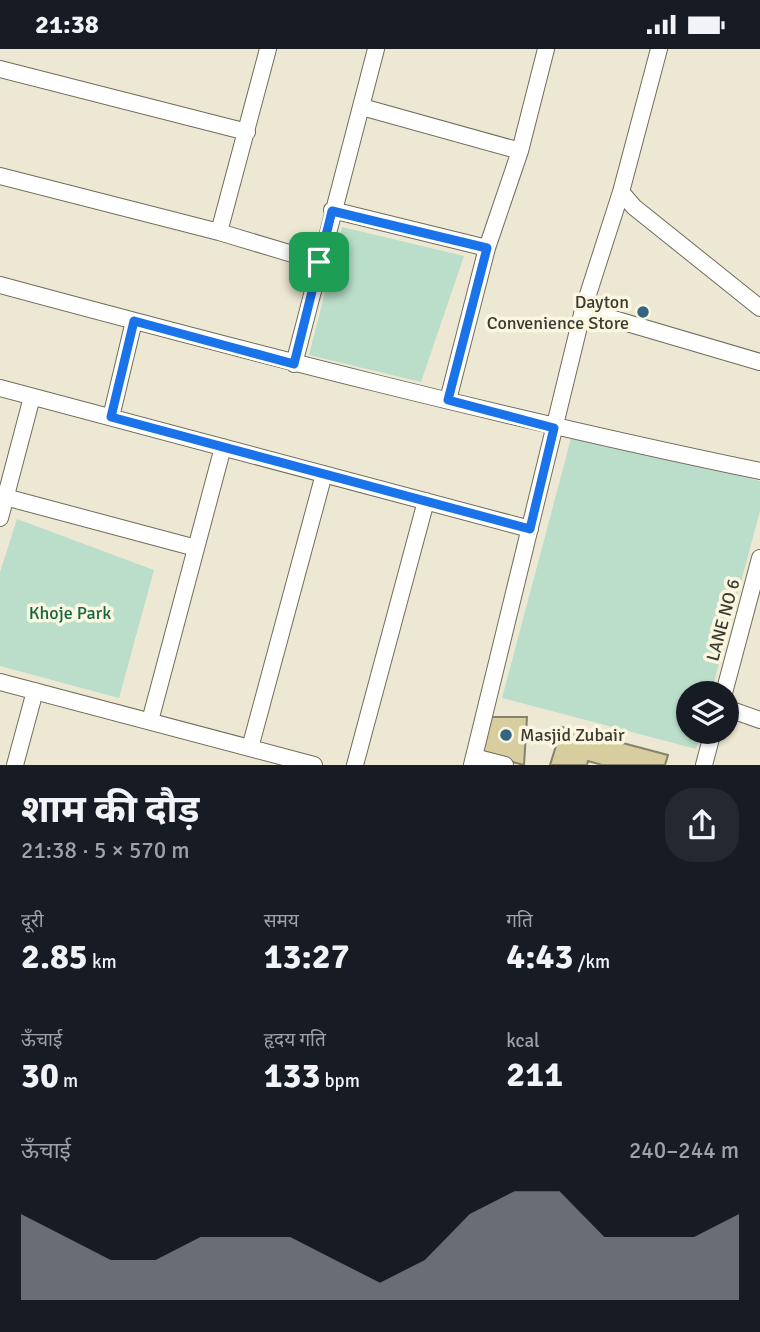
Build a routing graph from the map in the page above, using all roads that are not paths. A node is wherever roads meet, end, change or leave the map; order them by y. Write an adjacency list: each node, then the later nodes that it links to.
1 (268, 49): 7 (street)
2 (376, 49): 6 (street)
3 (546, 49): 8 (street)
4 (659, 49): 10 (street)
5 (0, 69): 7 (street)
6 (362, 107): 8 (street); 11 (street)
7 (247, 132): 12 (street)
8 (520, 151): 13 (street)
9 (0, 176): 12 (street)
10 (621, 192): 16 (street); 17 (street)
11 (332, 211): 13 (street); 14 (street)
12 (219, 232): 14 (street)
13 (487, 248): 23 (street)
14 (319, 262): 20 (street)
15 (0, 285): 18 (street)
16 (760, 308)
17 (583, 310): 19 (street); 25 (street)
18 (134, 321): 20 (street); 24 (street)
19 (760, 362)
20 (294, 364): 23 (street)
21 (0, 388): 22 (street)
22 (32, 397): 24 (street); 29 (street)
23 (448, 400): 25 (street)
24 (111, 417): 26 (street)
25 (554, 428): 27 (street); 32 (street)
26 (223, 447): 28 (street); 33 (street)
27 (760, 471)
28 (324, 474): 30 (street); 42 (street)
29 (5, 497): 31 (street); 33 (street)
30 (426, 501): 32 (street); 46 (street)
31 (0, 517)
32 (530, 529): 43 (street)
33 (196, 548): 40 (street)
34 (760, 558): 35 (street, LANE NO 6)
35 (727, 681)
36 (0, 682): 37 (street)
37 (35, 691): 40 (street); 44 (street)
38 (739, 713): 39 (street)
39 (760, 720)
40 (149, 721): 42 (street)
41 (710, 744): 48 (street)
42 (250, 748): 45 (street)
43 (473, 761): 47 (street)
44 (15, 765)
45 (314, 765)
46 (355, 765)
47 (505, 765)
48 (704, 765)

